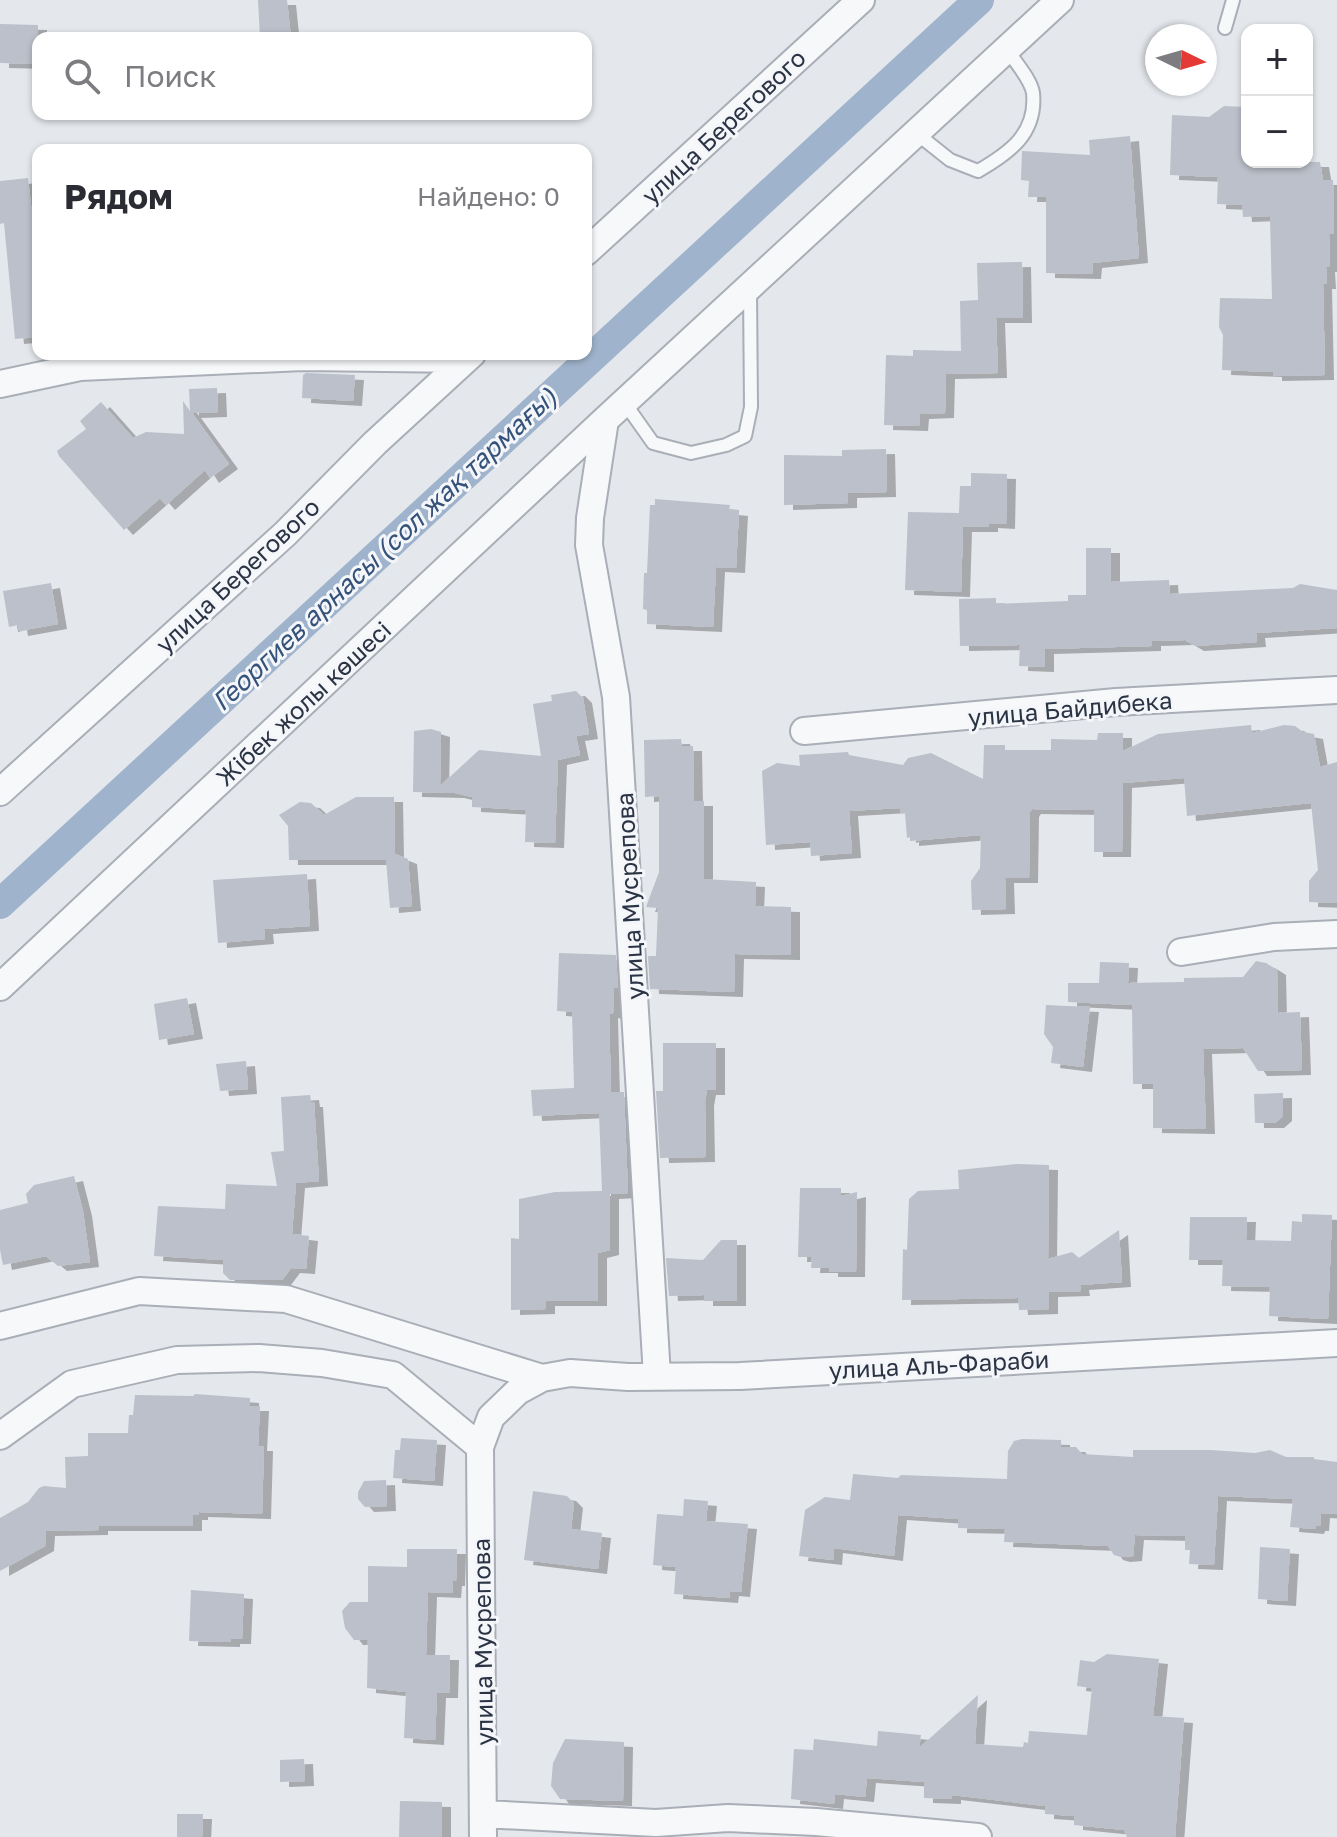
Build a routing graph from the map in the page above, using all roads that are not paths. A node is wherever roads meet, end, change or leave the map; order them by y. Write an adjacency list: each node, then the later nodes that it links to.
1 (861, 0): 7 (street, улица Берегового)
2 (1060, 0): 5 (street, Жібек жолы көшесі)
3 (1233, 0): 4 (lane)
4 (1225, 28)
5 (1007, 49): 6 (street, Жібек жолы көшесі); 6 (lane)
6 (916, 133): 8 (street, Жібек жолы көшесі)
7 (592, 247)
8 (750, 287): 12 (street, Жібек жолы көшесі); 12 (lane)
9 (233, 360): 11 (street)
10 (465, 360): 15 (street, улица Берегового)
11 (0, 384)
12 (615, 411): 18 (street, Жібек жолы көшесі); 21 (street, улица Мусрепова)
13 (1337, 690): 14 (street, улица Байдибека)
14 (804, 731)
15 (0, 792)
16 (1337, 934): 17 (street)
17 (1181, 952)
18 (0, 987)
19 (0, 1326): 22 (street, улица Аль-Фараби)
20 (1337, 1343): 21 (street, улица Аль-Фараби)
21 (657, 1376): 22 (street, улица Аль-Фараби)
22 (542, 1378): 24 (street, улица Аль-Фараби)
23 (0, 1436): 24 (street)
24 (480, 1447): 25 (street, улица Мусрепова)
25 (484, 1826): 26 (street)
26 (978, 1837)

